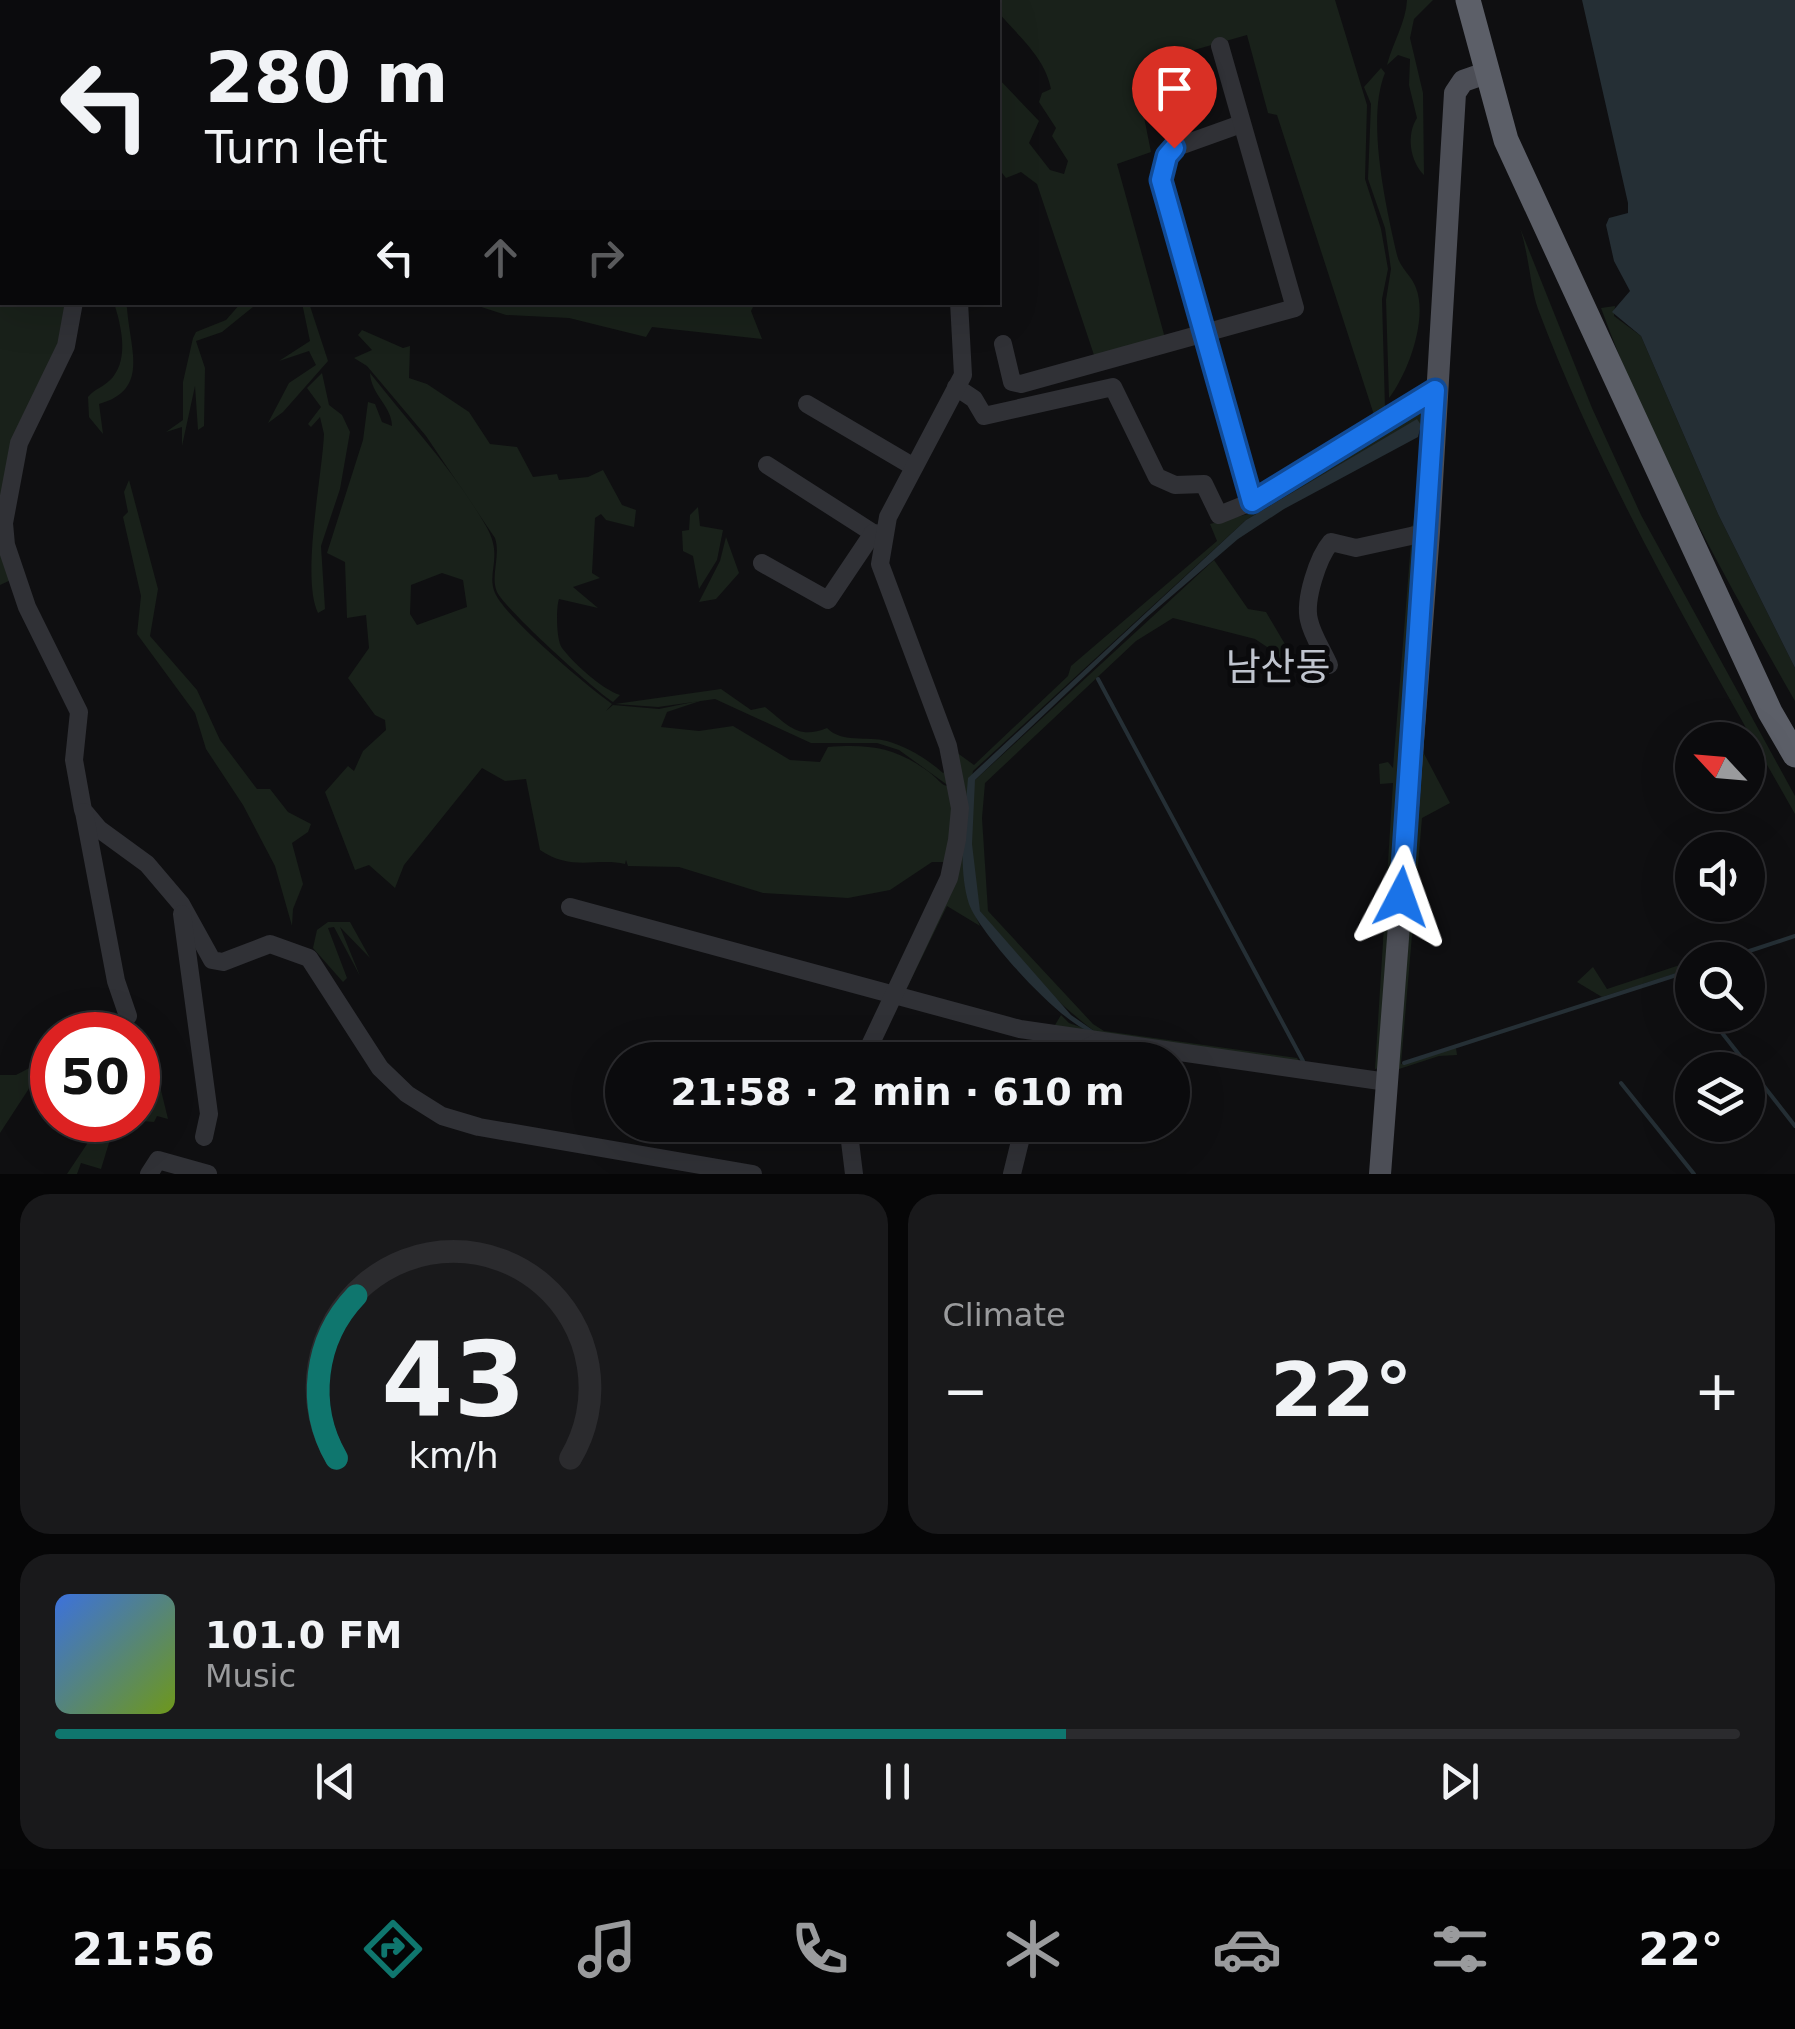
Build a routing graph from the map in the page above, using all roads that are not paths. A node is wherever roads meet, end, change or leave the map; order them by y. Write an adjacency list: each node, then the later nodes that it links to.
1 (1468, 0): 3 (highway)
2 (1220, 46): 4 (street)
3 (1486, 73): 10 (main road); 19 (highway)
4 (1241, 124): 7 (street); 7 (street)
5 (73, 305): 20 (street)
6 (959, 305): 9 (street)
7 (1206, 336): 8 (street); 14 (street)
8 (1003, 344)
9 (956, 387): 13 (street); 14 (street)
10 (1435, 390): 14 (street); 15 (main road)
11 (807, 404): 13 (street)
12 (767, 465): 16 (street)
13 (914, 467): 16 (street)
14 (1252, 502)
15 (1428, 532): 18 (street); 27 (main road)
16 (878, 534): 17 (street); 23 (street)
17 (762, 563)
18 (1329, 665)
19 (1795, 755)
20 (83, 810): 21 (street); 24 (street)
21 (181, 904): 28 (street); 33 (street)
22 (570, 907): 23 (street)
23 (891, 993): 25 (street); 26 (street)
24 (127, 1012)
25 (1100, 1041): 27 (street)
26 (871, 1042)
27 (1387, 1082): 36 (main road)
28 (204, 1136)
29 (850, 1142): 34 (street)
30 (1020, 1142): 35 (street)
31 (149, 1174): 32 (street)
32 (208, 1174)
33 (754, 1174)
34 (854, 1174)
35 (1012, 1174)
36 (1380, 1174)

